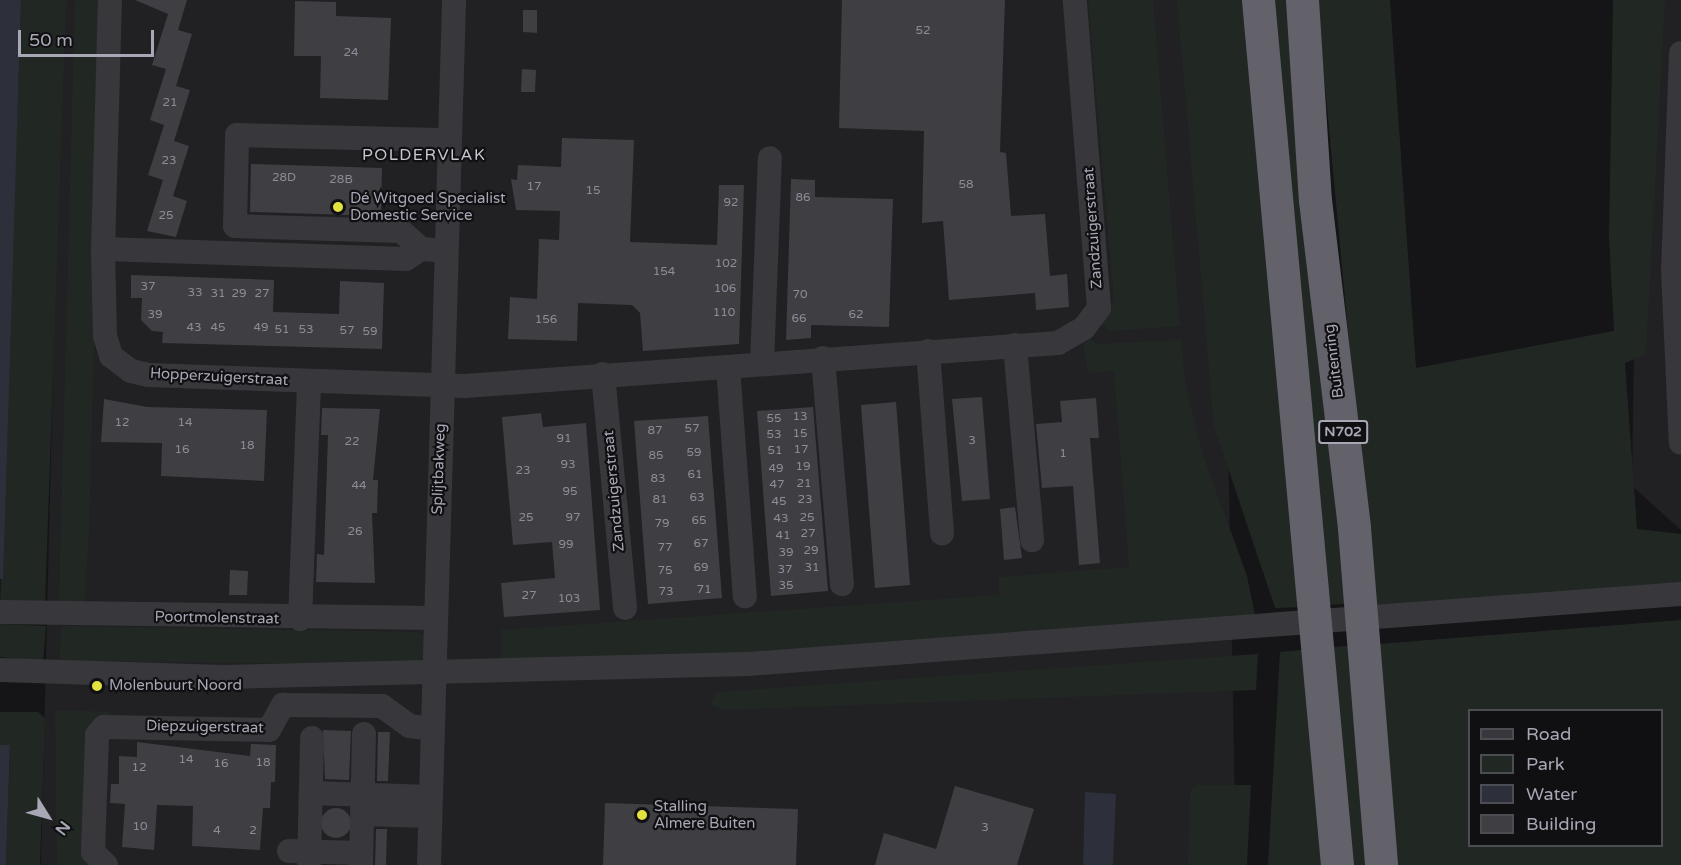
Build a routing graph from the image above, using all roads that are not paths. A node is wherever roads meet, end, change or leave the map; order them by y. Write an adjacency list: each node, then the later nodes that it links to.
1 (110, 0): 9 (street, Hopperzuigerstraat)
2 (454, 0): 7 (street, Splijtbakweg)
3 (1075, 0): 12 (street, Zandzuigerstraat)
4 (1258, 0): 42 (highway, N702)
5 (1302, 0): 43 (highway, Buitenring / N702)
6 (1681, 52): 20 (street)
7 (449, 140): 10 (street); 11 (street, Splijtbakweg)
8 (771, 158): 15 (street)
9 (103, 249): 10 (street); 18 (street, Hopperzuigerstraat)
10 (421, 249): 11 (street)
11 (446, 250): 19 (street, Splijtbakweg)
12 (1015, 345): 13 (street, Zandzuigerstraat); 22 (street)
13 (928, 351): 14 (street, Zandzuigerstraat); 21 (street)
14 (823, 358): 15 (street, Zandzuigerstraat); 23 (street)
15 (762, 364): 16 (street, Zandzuigerstraat)
16 (728, 367): 17 (street, Zandzuigerstraat); 25 (street)
17 (603, 374): 19 (street, Zandzuigerstraat); 26 (street, Zandzuigerstraat)
18 (309, 381): 19 (street, Hopperzuigerstraat); 29 (street)
19 (441, 386): 28 (street, Splijtbakweg)
20 (1681, 443)
21 (942, 533)
22 (1032, 540)
23 (842, 584)
24 (1681, 594): 31 (street)
25 (745, 596)
26 (625, 608)
27 (0, 612): 29 (street, Poortmolenstraat)
28 (434, 618): 29 (street, Poortmolenstraat); 31 (street, Splijtbakweg)
29 (300, 619)
30 (0, 670): 31 (street)
31 (434, 675): 32 (street, Splijtbakweg)
32 (433, 729): 37 (street, Splijtbakweg); 40 (street, Diepzuigerstraat)
33 (364, 735): 36 (street)
34 (312, 738): 35 (street)
35 (310, 793): 36 (street); 38 (street)
36 (362, 804): 37 (street); 39 (street)
37 (431, 806): 41 (street, Splijtbakweg)
38 (303, 856): 39 (street)
39 (361, 859)
40 (106, 865)
41 (429, 865)
42 (1337, 865)
43 (1381, 865)

